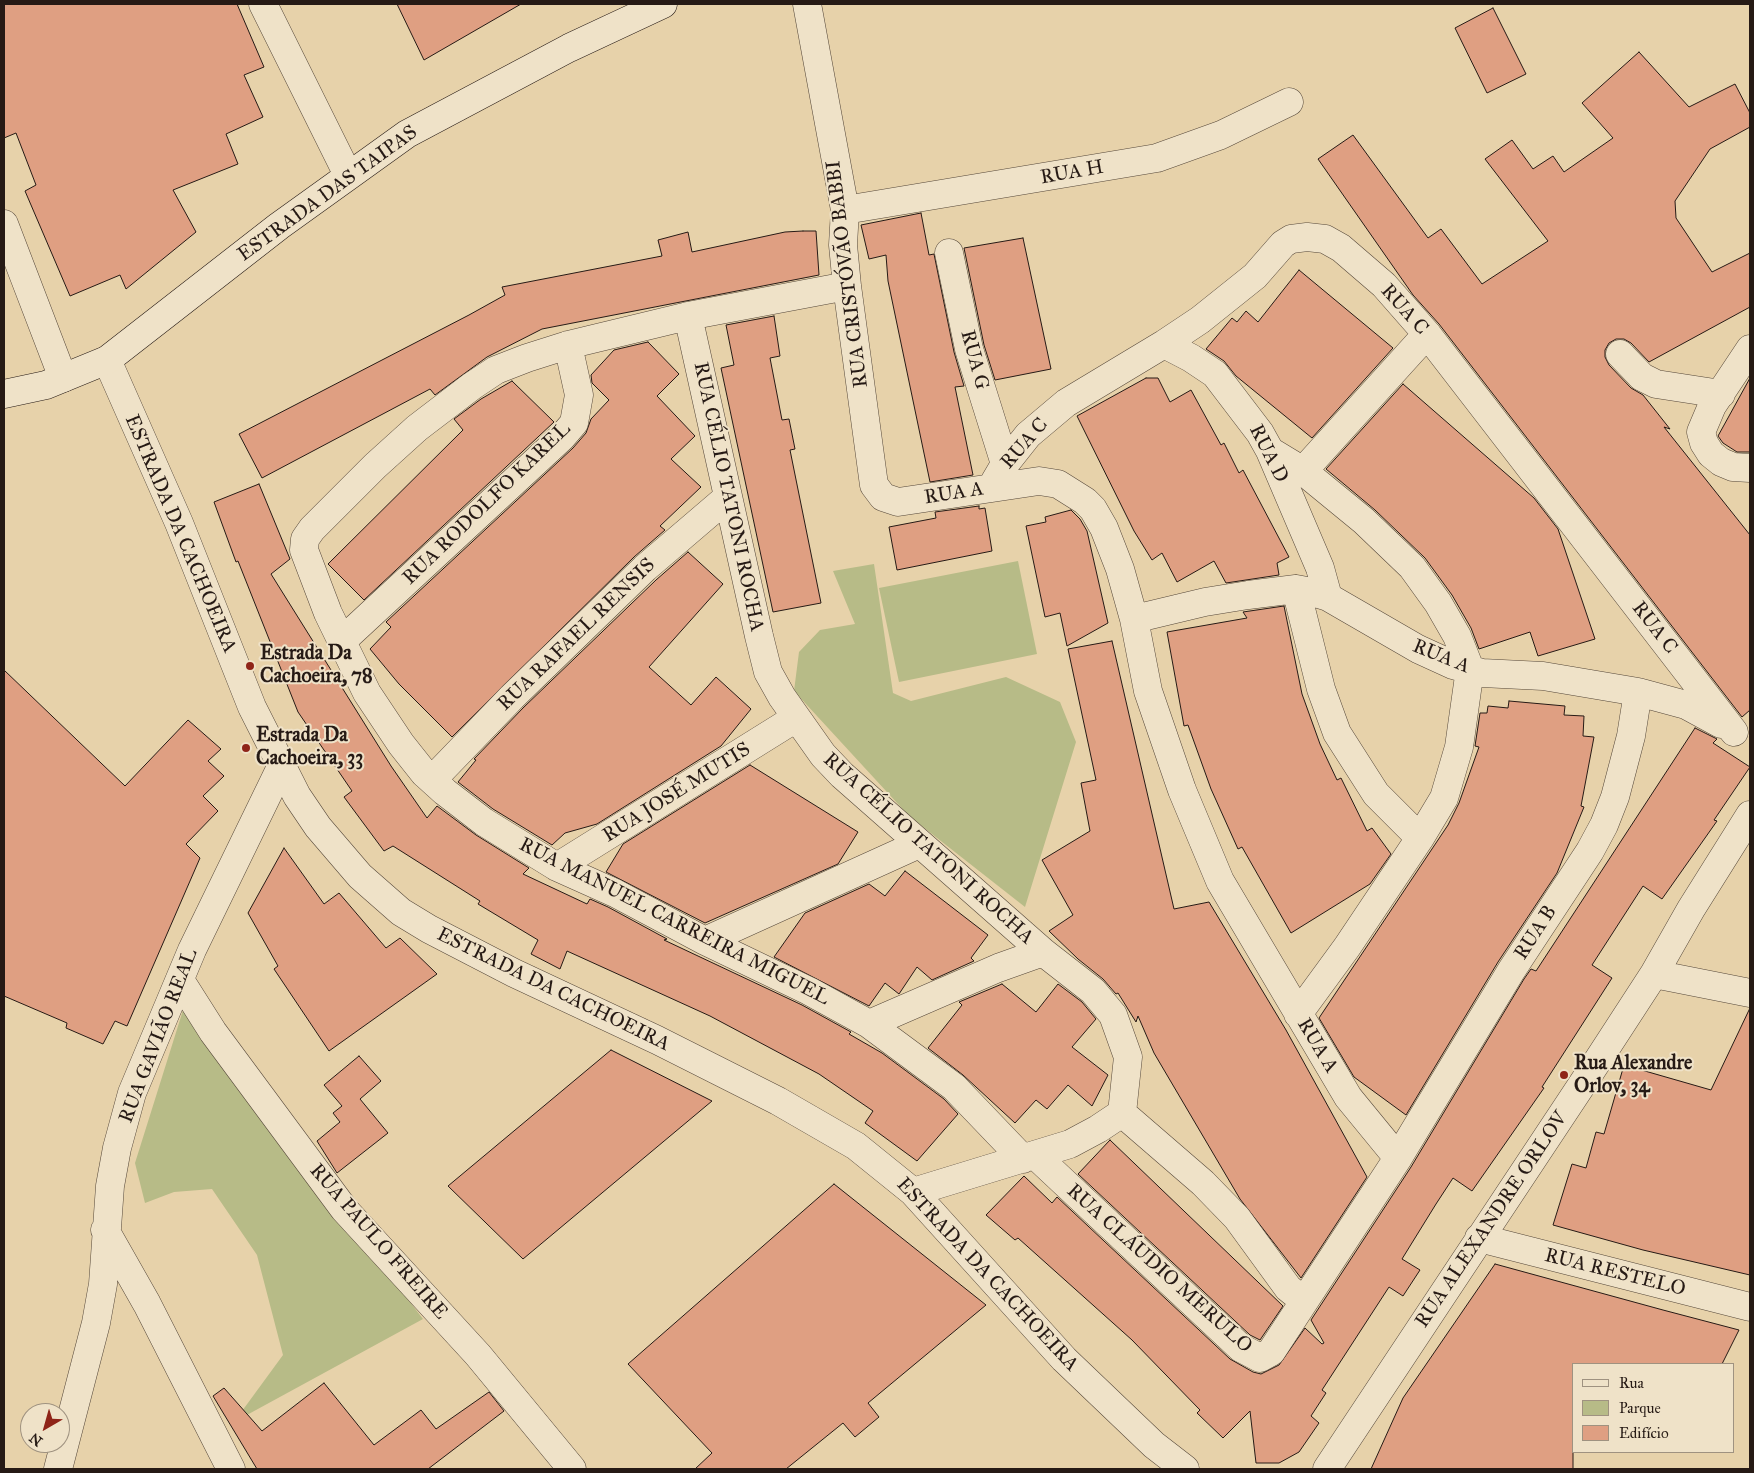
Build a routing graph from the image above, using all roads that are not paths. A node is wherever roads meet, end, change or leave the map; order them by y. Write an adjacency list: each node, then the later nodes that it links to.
1 (263, 4): 5 (street)
2 (664, 4): 5 (street, ESTRADA DAS TAIPAS)
3 (807, 4): 6 (street, RUA CRISTÓVÃO BABBI)
4 (1289, 102): 6 (street, RUA H)
5 (348, 176): 16 (street, ESTRADA DAS TAIPAS)
6 (845, 210): 9 (street, RUA CRISTÓVÃO BABBI)
7 (4, 224): 17 (street)
8 (949, 253): 21 (street, RUA G)
9 (847, 286): 10 (street, RUA MANUEL CARREIRA MIGUEL); 24 (street, RUA CRISTÓVÃO BABBI)
10 (688, 316): 13 (street, RUA MANUEL CARREIRA MIGUEL); 26 (street, RUA CÉLIO TATONI ROCHA)
11 (1427, 334): 12 (street, RUA C); 23 (street); 34 (street, RUA C)
12 (1164, 344): 20 (street, RUA D); 21 (street, RUA C)
13 (568, 345): 30 (street, RUA RODOLFO KAREL); 30 (street, RUA MANUEL CARREIRA MIGUEL)
14 (1750, 349): 19 (street)
15 (1620, 354): 19 (street)
16 (107, 360): 17 (street, ESTRADA DAS TAIPAS); 35 (street, ESTRADA DA CACHOEIRA)
17 (64, 378): 18 (street, ESTRADA DAS TAIPAS)
18 (4, 394)
19 (1721, 394): 22 (street)
20 (1270, 452): 23 (street); 28 (street, RUA D)
21 (1005, 464): 25 (street, RUA C)
22 (1750, 468)
23 (1302, 472): 31 (street)
24 (874, 486): 25 (street, RUA A)
25 (990, 488): 29 (street, RUA A)
26 (728, 497): 33 (street, RUA CÉLIO TATONI ROCHA); 36 (street, RUA RAFAEL RENSIS)
27 (1296, 589): 28 (street, RUA A); 29 (street, RUA A); 38 (street)
28 (1328, 597): 31 (street, RUA A)
29 (1134, 619): 46 (street, RUA A)
30 (342, 640): 36 (street, RUA MANUEL CARREIRA MIGUEL)
31 (1470, 669): 32 (street, RUA A); 38 (street)
32 (1638, 692): 34 (street, RUA A); 50 (street, RUA B)
33 (796, 718): 39 (street, RUA CÉLIO TATONI ROCHA); 40 (street, RUA JOSÉ MUTIS)
34 (1742, 737)
35 (282, 765): 44 (street, RUA GAVIÃO REAL); 51 (street, ESTRADA DA CACHOEIRA)
36 (432, 780): 40 (street, RUA MANUEL CARREIRA MIGUEL)
37 (1750, 815): 43 (street, RUA ALEXANDRE ORLOV)
38 (1420, 838): 46 (street)
39 (919, 844): 41 (street); 42 (street, RUA CÉLIO TATONI ROCHA)
40 (558, 867): 41 (street, RUA MANUEL CARREIRA MIGUEL)
41 (705, 941): 47 (street, RUA MANUEL CARREIRA MIGUEL)
42 (1043, 952): 47 (street); 48 (street, RUA CÉLIO TATONI ROCHA)
43 (1654, 974): 45 (street); 53 (street, RUA ALEXANDRE ORLOV)
44 (180, 980): 52 (street, RUA GAVIÃO REAL); 58 (street, RUA PAULO FREIRE)
45 (1750, 992)
46 (1298, 1014): 50 (street, RUA A)
47 (869, 1024): 49 (street, RUA MANUEL CARREIRA MIGUEL)
48 (1122, 1113): 49 (street); 54 (street)
49 (1029, 1157): 51 (street); 54 (street, RUA CLÁUDIO MERULO)
50 (1398, 1158): 54 (street, RUA CLÁUDIO MERULO)
51 (914, 1192): 59 (street, ESTRADA DA CACHOEIRA)
52 (105, 1230): 56 (street, RUA GAVIÃO REAL); 57 (street)
53 (1479, 1238): 55 (street, RUA RESTELO); 60 (street, RUA ALEXANDRE ORLOV)
54 (1304, 1301)
55 (1750, 1307)
56 (58, 1469)
57 (231, 1469)
58 (572, 1469)
59 (1186, 1469)
60 (1327, 1469)

